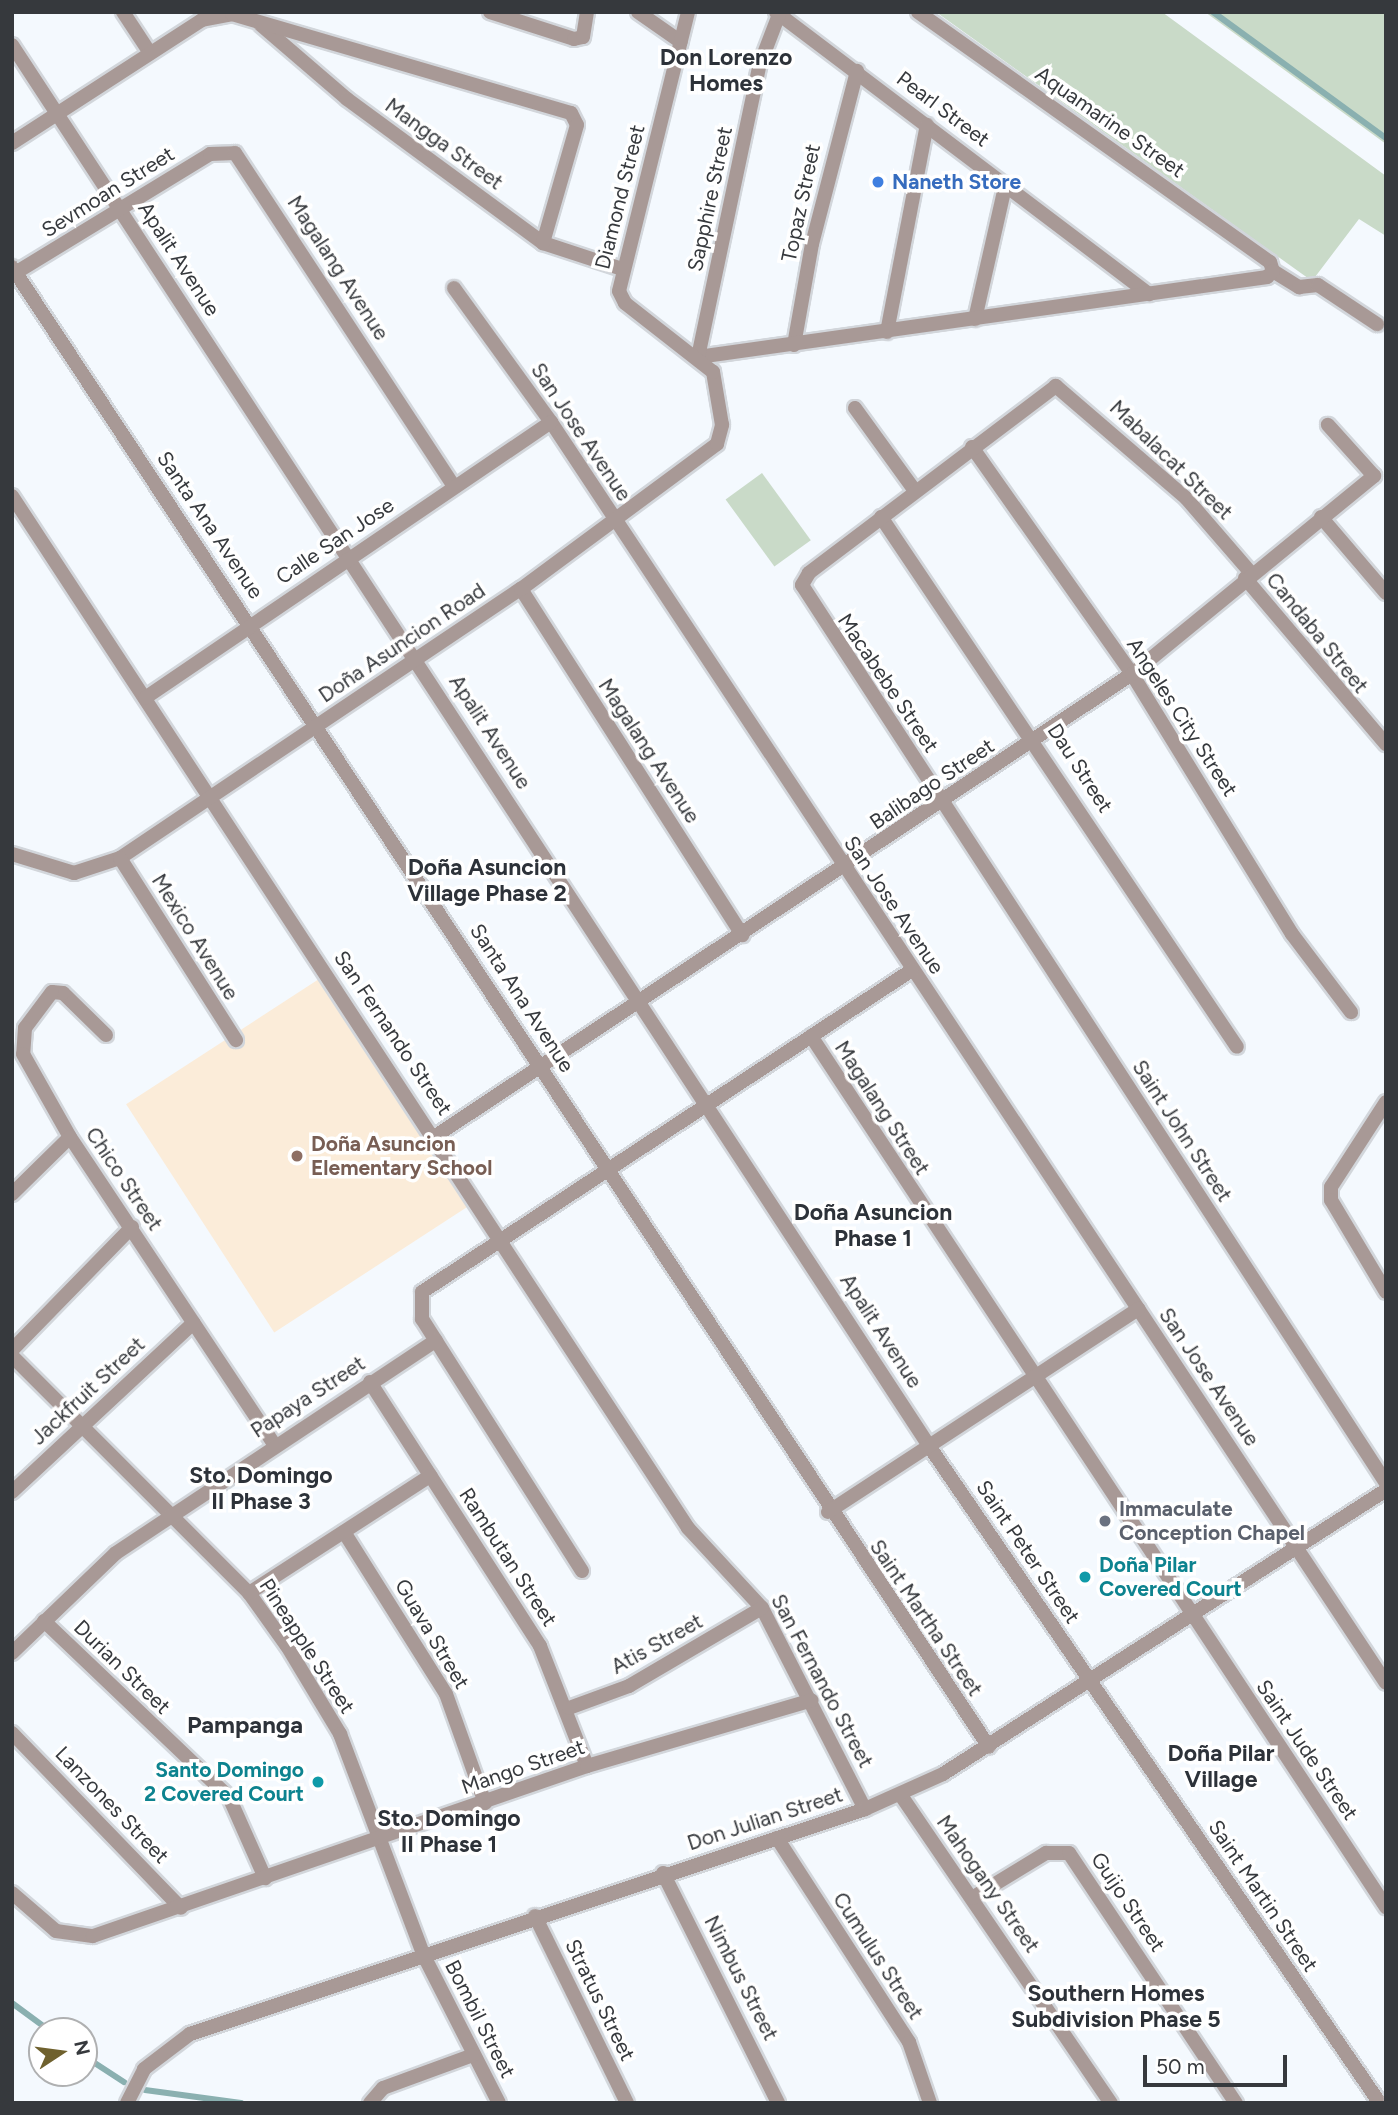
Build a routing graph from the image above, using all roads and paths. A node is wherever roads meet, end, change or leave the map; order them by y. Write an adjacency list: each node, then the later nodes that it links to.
1 (122, 12): 11 (street)
2 (490, 12): 3 (street)
3 (587, 12)
4 (638, 12): 9 (street)
5 (688, 12): 9 (street, Diamond Street)
6 (918, 12): 21 (street, Aquamarine Street)
7 (778, 13): 12 (street, Pearl Street); 29 (street, Sapphire Street)
8 (257, 22): 11 (street); 19 (street, Mangga Street); 19 (street)
9 (681, 42): 20 (street, Diamond Street)
10 (12, 45): 13 (street, Apalit Avenue)
11 (150, 53): 13 (street)
12 (857, 71): 14 (street, Pearl Street); 28 (street, Topaz Street)
13 (59, 113): 15 (street); 18 (street, Apalit Avenue)
14 (928, 125): 17 (street, Pearl Street); 27 (street)
15 (12, 143)
16 (228, 149): 18 (street, Sevmoan Street); 34 (street, Magalang Avenue)
17 (1006, 183): 24 (street, Pearl Street); 25 (street)
18 (121, 208): 22 (street, Sevmoan Street); 40 (street, Apalit Avenue)
19 (543, 243): 20 (street, Mangga Street)
20 (622, 270): 29 (street, Diamond Street)
21 (1273, 271): 24 (street); 26 (street, Aquamarine Street)
22 (14, 272): 44 (street, Santa Ana Avenue)
23 (454, 288): 31 (street, San Jose Avenue)
24 (1149, 294): 25 (street)
25 (975, 319): 27 (street)
26 (1377, 324)
27 (887, 332): 28 (street)
28 (794, 345): 29 (street)
29 (698, 357): 39 (street, Doña Asuncion Road)
30 (855, 408): 35 (street)
31 (551, 422): 34 (street, Calle San Jose); 39 (street, San Jose Avenue)
32 (1328, 425): 38 (street, Balibago Street)
33 (972, 447): 35 (street); 41 (street, Mabalacat Street); 46 (street, Angeles City Street)
34 (454, 486): 40 (street, Calle San Jose)
35 (915, 491): 37 (street)
36 (12, 496): 47 (street, San Fernando Street)
37 (881, 517): 49 (street, Dau Street); 52 (street, Macabebe Street)
38 (1321, 517): 41 (street, Balibago Street); 43 (street)
39 (617, 522): 42 (street, Doña Asuncion Road); 55 (street, San Jose Avenue)
40 (349, 556): 44 (street, Calle San Jose); 45 (street, Apalit Avenue)
41 (1248, 576): 46 (street, Balibago Street); 50 (street, Candaba Street)
42 (521, 589): 45 (street, Doña Asuncion Road); 56 (street, Magalang Avenue)
43 (1386, 593)
44 (251, 624): 47 (street, Calle San Jose); 48 (street, Santa Ana Avenue)
45 (416, 659): 48 (street, Doña Asuncion Road); 58 (street, Apalit Avenue)
46 (1132, 674): 49 (street, Balibago Street); 59 (street, Angeles City Street)
47 (145, 698): 51 (street, San Fernando Street)
48 (318, 724): 51 (street, Doña Asuncion Road); 64 (street, Santa Ana Avenue)
49 (1036, 739): 52 (street, Balibago Street); 63 (street, Dau Street)
50 (1386, 744)
51 (210, 796): 54 (street, Doña Asuncion Road); 67 (street, San Fernando Street)
52 (942, 803): 55 (street, Balibago Street); 84 (street, Saint John Street)
53 (12, 854): 54 (street, Doña Asuncion Road)
54 (120, 858): 62 (street, Mexico Avenue)
55 (844, 869): 56 (street, Balibago Street); 57 (street, San Jose Avenue)
56 (742, 935): 58 (street, Balibago Street)
57 (912, 970): 61 (street); 74 (street, San Jose Avenue)
58 (643, 1000): 64 (street, Balibago Street); 65 (street, Apalit Avenue)
59 (1351, 1012)
60 (106, 1035): 68 (street, Chico Street)
61 (811, 1036): 65 (street); 78 (street, Magalang Street)
62 (236, 1040)
63 (1237, 1047)
64 (541, 1067): 67 (street, Balibago Street); 69 (street, Santa Ana Avenue)
65 (709, 1102): 69 (street); 82 (street, Apalit Avenue)
66 (1386, 1102): 73 (street)
67 (436, 1135): 72 (street, San Fernando Street)
68 (70, 1137): 70 (street); 71 (street, Chico Street)
69 (608, 1168): 72 (street); 87 (street, Santa Ana Avenue)
70 (12, 1194)
71 (132, 1227): 75 (street, Chico Street); 77 (street)
72 (502, 1238): 76 (street); 93 (street, San Fernando Street)
73 (1386, 1292)
74 (1138, 1309): 78 (street); 90 (street, San Jose Avenue)
75 (193, 1323): 80 (street, Jackfruit Street); 81 (street, Chico Street)
76 (436, 1340): 79 (street, Papaya Street); 91 (street)
77 (12, 1353): 80 (street, Pineapple Street)
78 (1032, 1378): 82 (street); 94 (street, Magalang Street)
79 (370, 1382): 81 (street, Papaya Street); 83 (street, Rambutan Street)
80 (82, 1424): 86 (street, Jackfruit Street); 88 (street, Pineapple Street)
81 (274, 1444): 88 (street, Papaya Street)
82 (929, 1446): 87 (street); 97 (street, Saint Peter Street)
83 (430, 1476): 89 (street); 100 (street, Rambutan Street)
84 (1386, 1483)
85 (1386, 1490): 90 (street, Don Julian Street)
86 (12, 1492)
87 (828, 1512): 102 (street, Saint Martha Street)
88 (172, 1513): 92 (street, Pineapple Street); 95 (street, Papaya Street)
89 (344, 1532): 92 (street); 105 (street, Guava Street)
90 (1297, 1546): 94 (street, Don Julian Street); 98 (street, San Jose Avenue)
91 (582, 1571)
92 (249, 1592): 107 (street, Pineapple Street)
93 (762, 1608): 99 (street, San Fernando Street); 100 (street, Atis Street)
94 (1192, 1616): 97 (street, Don Julian Street); 113 (street, Saint Jude Street)
95 (44, 1621): 96 (street, Papaya Street); 110 (street, Durian Street)
96 (12, 1653)
97 (1092, 1682): 102 (street, Don Julian Street); 118 (street, Saint Martin Street)
98 (1386, 1683)
99 (811, 1700): 103 (street, Mango Street); 106 (street, San Fernando Street)
100 (569, 1708): 103 (street, Rambutan Street)
101 (12, 1733): 114 (street, Lanzones Street)
102 (989, 1748): 104 (street, Don Julian Street)
103 (587, 1766): 105 (street, Mango Street)
104 (900, 1794): 106 (street, Don Julian Street); 112 (street, Mahogany Street)
105 (485, 1803): 107 (street, Mango Street)
106 (865, 1809): 108 (street, Don Julian Street)
107 (381, 1836): 110 (street, Mango Street); 116 (street, Pineapple Street)
108 (777, 1838): 109 (street, Don Julian Street); 124 (street, Cumulus Street)
109 (663, 1873): 115 (street, Don Julian Street); 123 (street, Nimbus Street)
110 (265, 1878): 114 (street, Mango Street)
111 (12, 1893): 114 (street, Mango Street)
112 (972, 1898): 125 (street, Mahogany Street); 126 (street, Guijo Street)
113 (1386, 1907)
114 (181, 1908)
115 (535, 1916): 116 (street, Don Julian Street); 122 (street, Stratus Street)
116 (423, 1954): 117 (street, Bombil Street); 119 (street, Don Julian Street)
117 (473, 2055): 120 (street); 121 (street, Bombil Street)
118 (1378, 2098)
119 (127, 2103)
120 (370, 2103)
121 (499, 2103)
122 (627, 2103)
123 (778, 2103)
124 (930, 2103)
125 (1111, 2103)
126 (1236, 2103)

